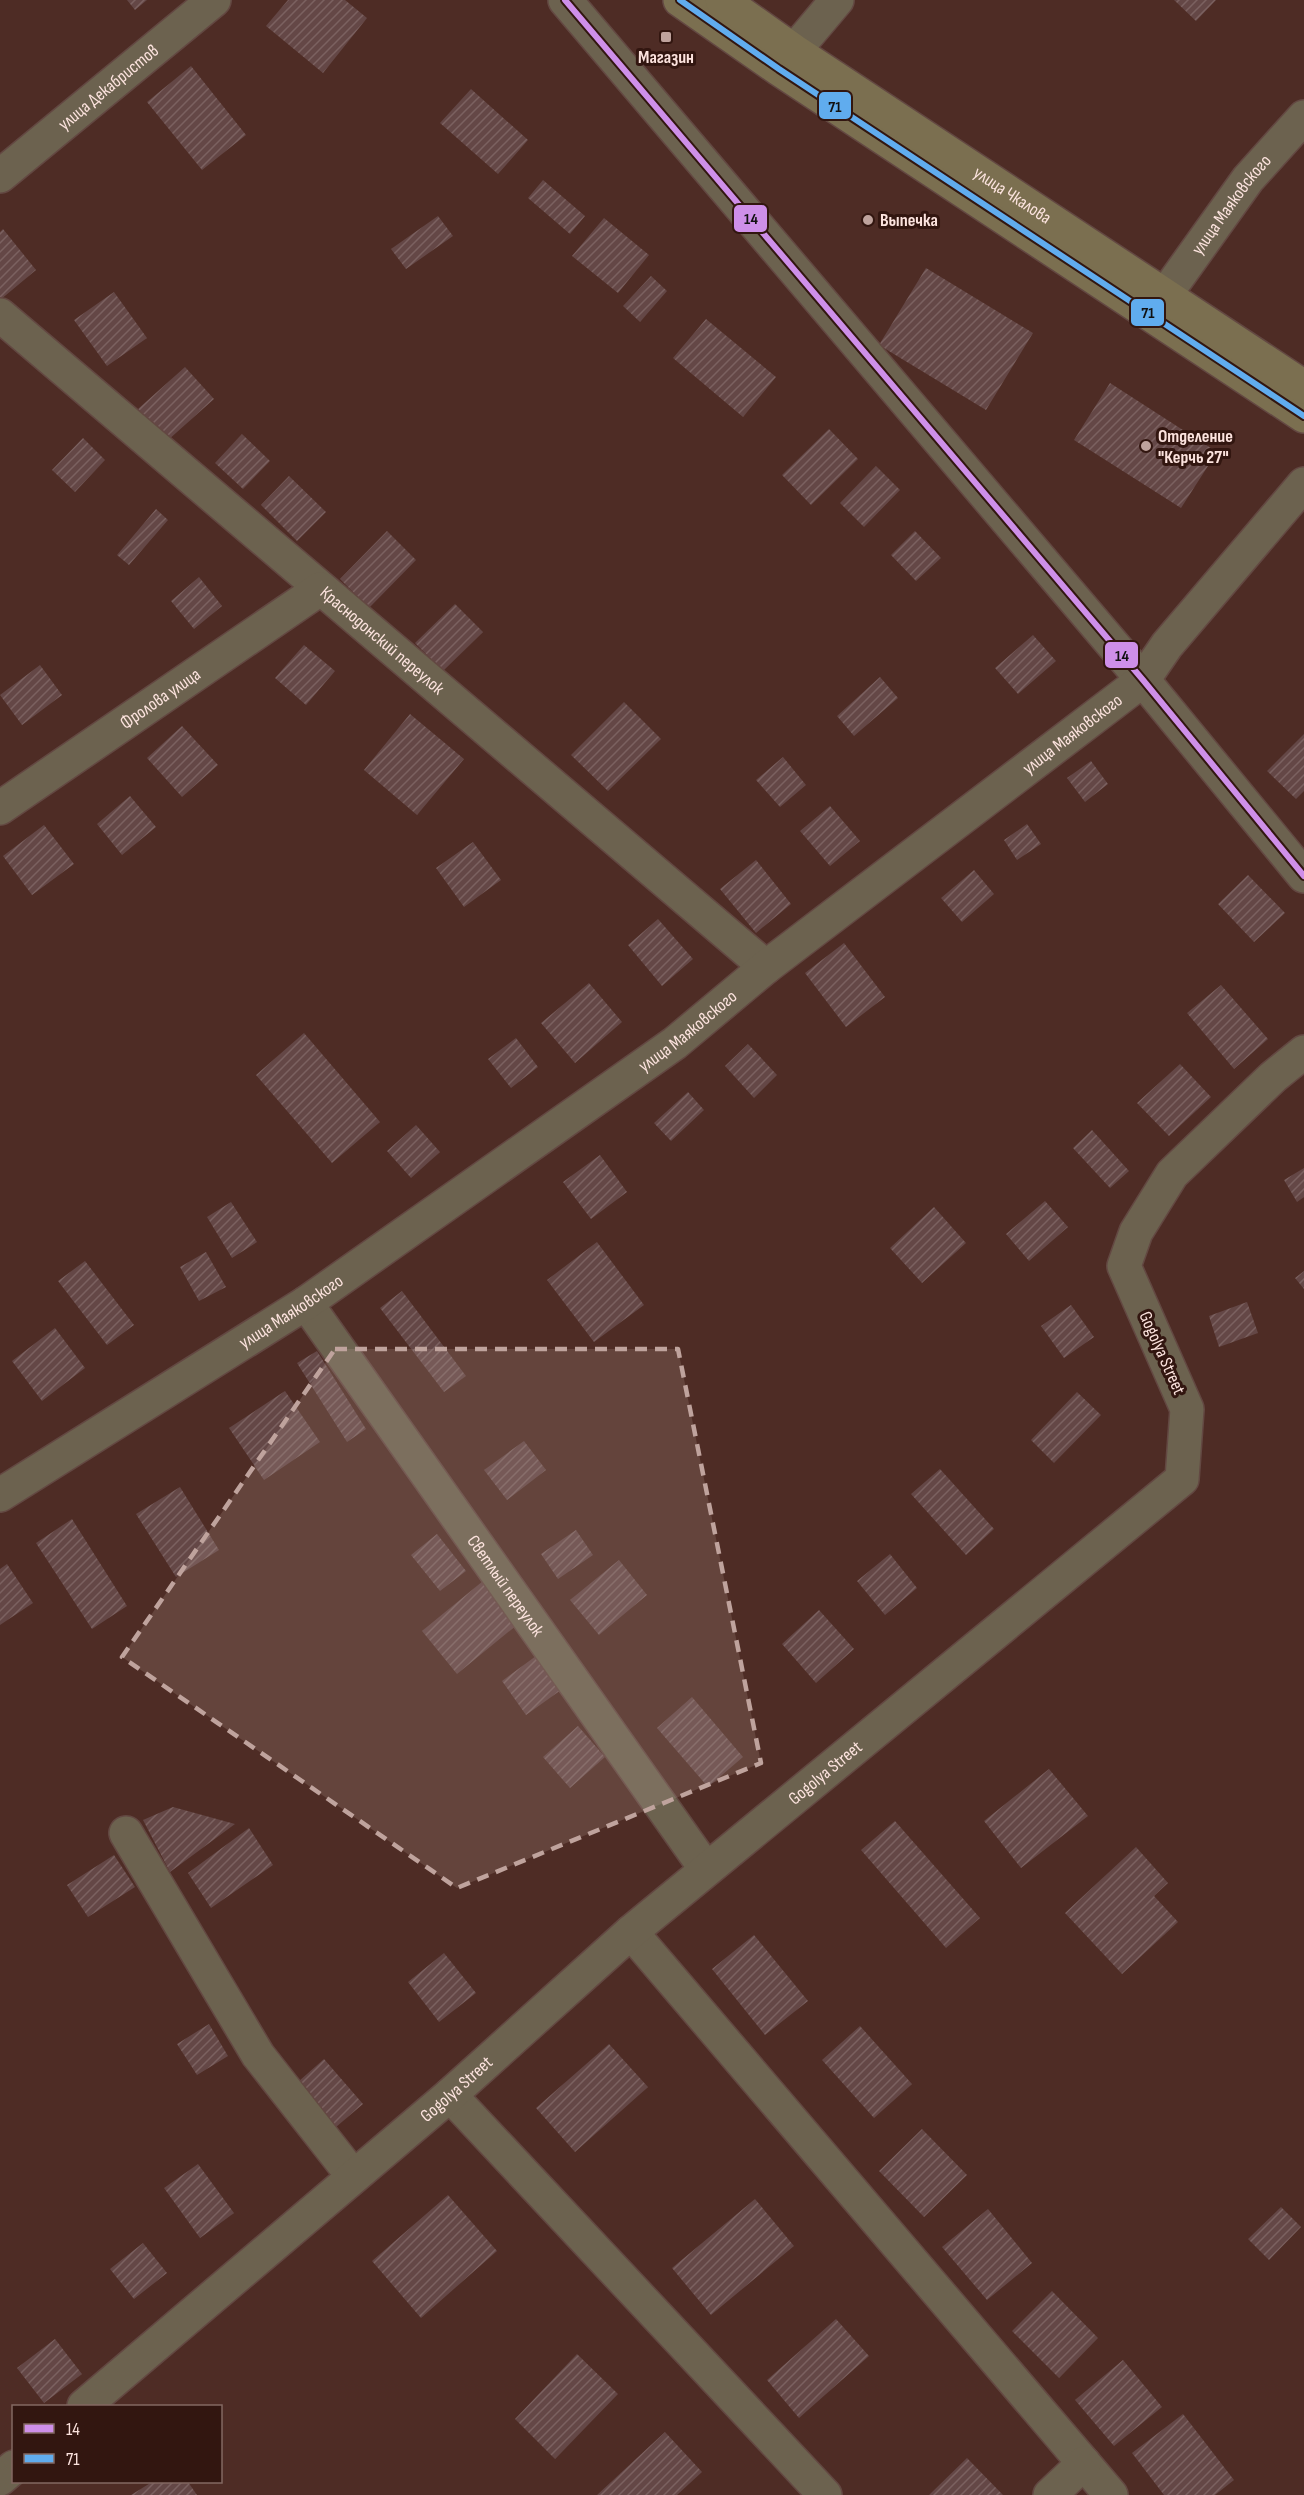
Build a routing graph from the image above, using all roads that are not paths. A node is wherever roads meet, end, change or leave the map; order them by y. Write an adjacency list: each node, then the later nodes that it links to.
1 (214, 0): 8 (street, улица Декабристов)
2 (565, 0): 15 (street)
3 (680, 0): 6 (main road, улица Чкалова)
4 (722, 0): 6 (main road, улица Чкалова)
5 (837, 0): 6 (street)
6 (787, 60): 9 (main road, улица Чкалова)
7 (1304, 117): 9 (street, улица Маяковского)
8 (0, 176)
9 (1158, 305): 11 (main road, улица Чкалова); 12 (main road, улица Чкалова)
10 (0, 315): 14 (street, Краснодонский переулок)
11 (1304, 387)
12 (1304, 416)
13 (1304, 484): 15 (street, улица Маяковского)
14 (320, 589): 16 (street, Фролова улица); 18 (street, Краснодонский переулок)
15 (1143, 680): 17 (street); 18 (street, улица Маяковского)
16 (0, 808)
17 (1304, 876)
18 (766, 967): 20 (street, улица Маяковского)
19 (1304, 1052): 23 (street, Gogolya Street)
20 (306, 1303): 21 (street, улица Маяковского); 23 (street, Светлый переулок)
21 (0, 1495)
22 (126, 1833): 26 (street)
23 (706, 1869): 24 (street, Gogolya Street)
24 (631, 1932): 25 (street, Gogolya Street); 28 (street)
25 (450, 2095): 26 (street, Gogolya Street); 31 (street)
26 (353, 2176): 27 (street, Gogolya Street)
27 (85, 2405)
28 (1084, 2463): 32 (street); 33 (street)
29 (12, 2469): 30 (street)
30 (0, 2479)
31 (825, 2495)
32 (1050, 2495)
33 (1111, 2495)

